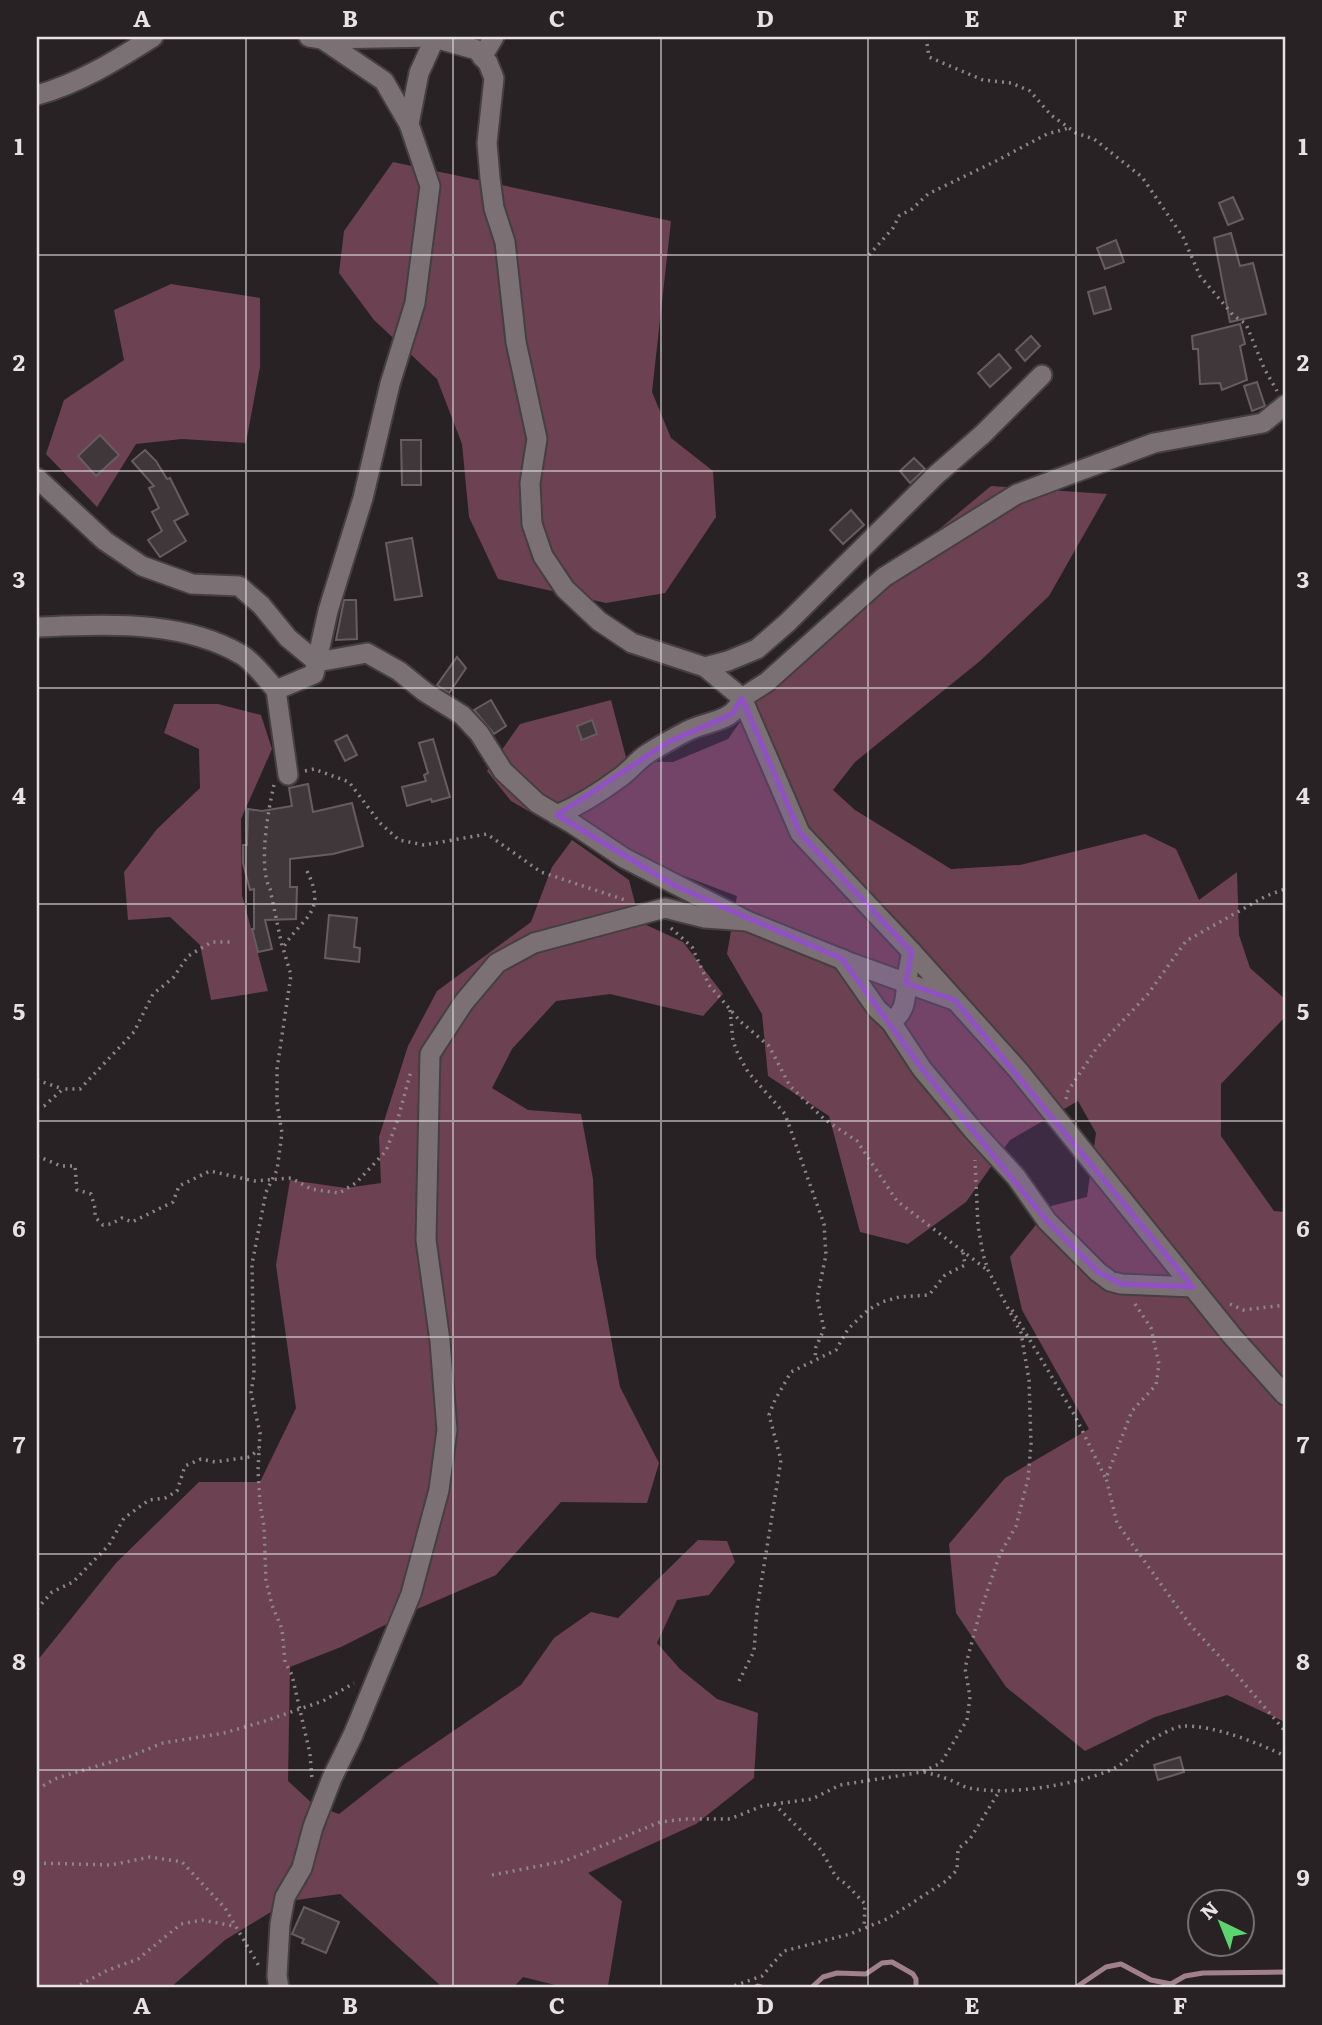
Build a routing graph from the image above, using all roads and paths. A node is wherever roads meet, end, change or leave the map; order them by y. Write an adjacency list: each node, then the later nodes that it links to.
1 (153, 37): 7 (street)
2 (436, 37): 5 (street); 6 (street); 8 (street)
3 (494, 37): 6 (street)
4 (926, 37): 9 (path)
5 (316, 38): 8 (street)
6 (482, 57): 16 (street)
7 (37, 95)
8 (409, 124): 15 (street)
9 (1069, 128): 10 (path); 12 (path)
10 (869, 255)
11 (1042, 375): 16 (street)
12 (1281, 409): 18 (street)
13 (37, 478): 15 (street)
14 (37, 627): 17 (street)
15 (317, 662): 17 (street); 20 (street)
16 (705, 667): 18 (street)
17 (276, 690): 19 (street)
18 (743, 698): 20 (street); 27 (street)
19 (288, 775): 23 (path); 26 (path)
20 (557, 815): 24 (street)
21 (307, 871): 26 (path)
22 (1285, 889): 37 (path)
23 (656, 910): 24 (street); 31 (path); 69 (street)
24 (747, 921): 28 (street)
25 (233, 942): 35 (path)
26 (283, 948): 40 (path)
27 (912, 952): 29 (street); 30 (street)
28 (842, 959): 29 (street); 32 (street)
29 (906, 983): 30 (street); 32 (street)
30 (955, 1000): 37 (street)
31 (730, 1010): 41 (path); 48 (path)
32 (891, 1022): 38 (street)
33 (415, 1062): 40 (path)
34 (37, 1080): 35 (path)
35 (63, 1089): 36 (path)
36 (37, 1107)
37 (1060, 1122): 43 (street)
38 (972, 1130): 42 (path); 43 (street)
39 (37, 1156): 40 (path)
40 (272, 1180): 50 (path)
41 (963, 1252): 42 (path); 48 (path)
42 (988, 1270): 44 (path)
43 (1193, 1287): 49 (street)
44 (1005, 1299): 51 (path); 58 (path)
45 (1134, 1302): 51 (path)
46 (1230, 1304): 47 (path)
47 (1285, 1305)
48 (815, 1359): 54 (path)
49 (1285, 1395)
50 (260, 1448): 52 (path); 55 (path)
51 (1106, 1478): 56 (path)
52 (37, 1609)
53 (362, 1675): 55 (path)
54 (739, 1681)
55 (298, 1708): 59 (path); 60 (path)
56 (1285, 1731)
57 (1285, 1756): 61 (path)
58 (922, 1772): 61 (path); 62 (path)
59 (37, 1789)
60 (313, 1789)
61 (1000, 1790): 66 (path)
62 (774, 1804): 64 (path); 66 (path)
63 (37, 1863): 65 (path)
64 (492, 1875)
65 (235, 1926): 67 (path); 68 (path)
66 (864, 1928): 70 (path)
67 (262, 1972)
68 (74, 1988)
69 (279, 1988)
70 (728, 1988)

